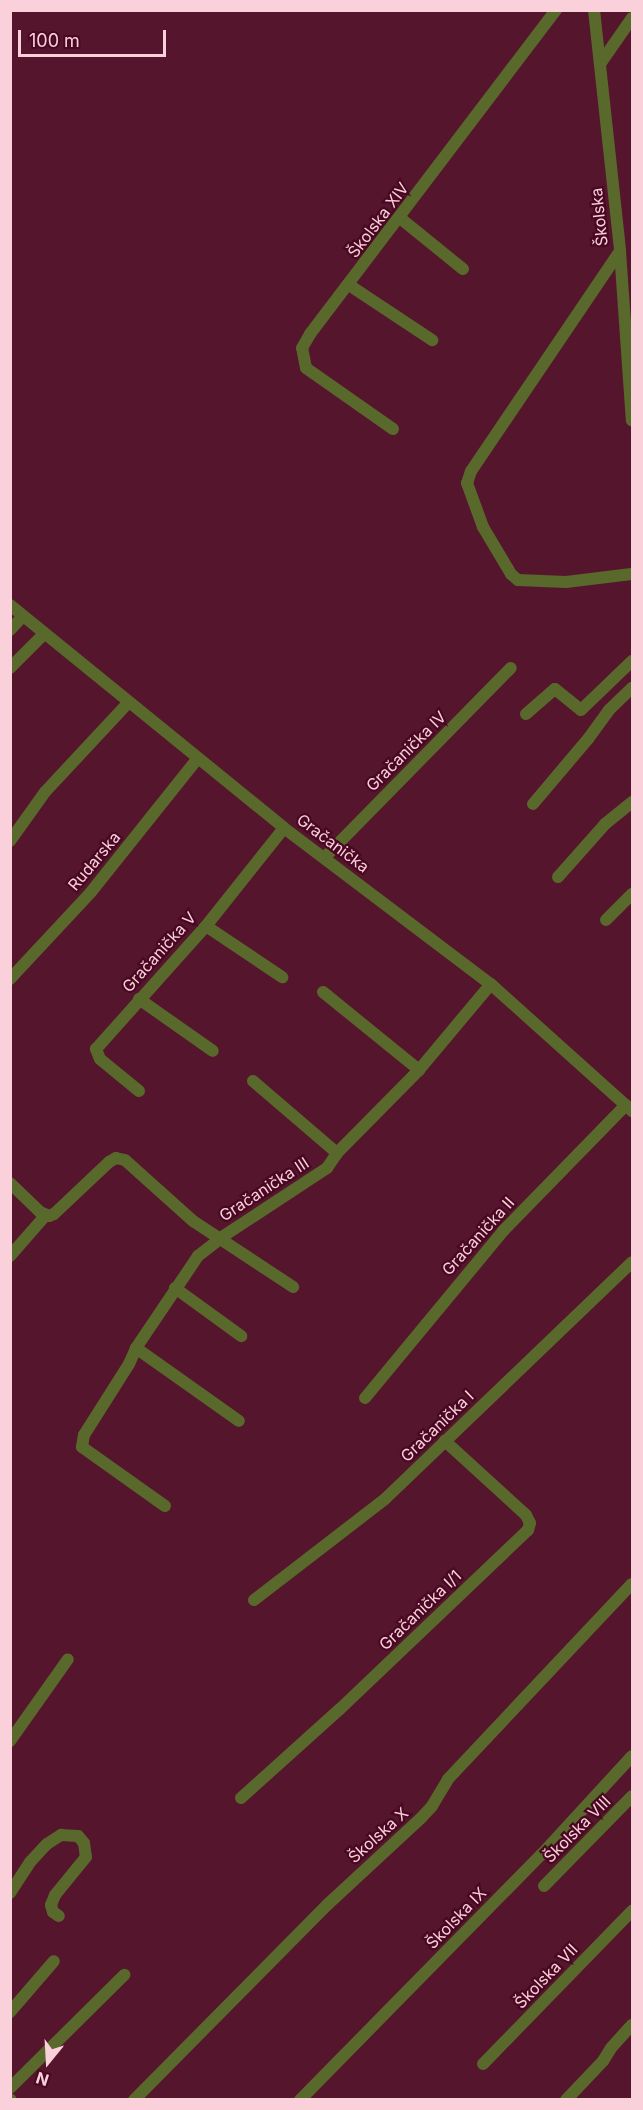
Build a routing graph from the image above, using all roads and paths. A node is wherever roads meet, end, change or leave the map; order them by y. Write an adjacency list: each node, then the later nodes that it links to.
1 (556, 10): 5 (street, Školska XIV)
2 (594, 10): 4 (street, Školska)
3 (633, 18): 4 (street)
4 (600, 64): 6 (street, Školska)
5 (400, 218): 7 (street); 8 (street, Školska XIV)
6 (620, 251): 10 (street, Školska); 12 (street)
7 (463, 269)
8 (349, 285): 9 (street); 11 (street, Školska XIV)
9 (432, 340)
10 (633, 421)
11 (393, 429)
12 (633, 574)
13 (10, 605): 14 (street, Gračanička)
14 (23, 616): 15 (street); 16 (street, Gračanička)
15 (10, 630)
16 (44, 634): 18 (street); 21 (street, Gračanička)
17 (633, 662): 22 (street)
18 (10, 668)
19 (511, 668): 28 (street, Gračanička IV)
20 (633, 688): 25 (street)
21 (128, 703): 23 (street, Gračanička); 27 (street)
22 (526, 714)
23 (197, 759): 26 (street, Gračanička); 34 (street, Rudarska)
24 (633, 802): 29 (street)
25 (533, 804)
26 (284, 828): 28 (street, Gračanička); 32 (street, Gračanička V)
27 (10, 841)
28 (325, 857): 35 (street, Gračanička)
29 (558, 878)
30 (633, 894): 31 (street)
31 (606, 920)
32 (206, 926): 33 (street); 37 (street, Gračanička V)
33 (282, 977)
34 (10, 979)
35 (491, 984): 39 (street, Gračanička III); 42 (street, Gračanička)
36 (324, 992): 39 (street)
37 (139, 999): 38 (street); 41 (street, Gračanička V)
38 (213, 1051)
39 (419, 1070): 43 (street, Gračanička III)
40 (253, 1081): 43 (street)
41 (139, 1091)
42 (629, 1108): 53 (street, Gračanička II)
43 (338, 1153): 46 (street, Gračanička III)
44 (10, 1183): 45 (street)
45 (45, 1216): 46 (street); 47 (street)
46 (221, 1238): 49 (street); 50 (street, Gračanička III)
47 (10, 1256)
48 (633, 1262): 55 (street, Gračanička I)
49 (293, 1287)
50 (175, 1288): 51 (street); 52 (street, Gračanička III)
51 (241, 1336)
52 (136, 1347): 54 (street); 56 (street, Gračanička III)
53 (365, 1398)
54 (239, 1422)
55 (445, 1441): 58 (street, Gračanička I); 63 (street, Gračanička I/1)
56 (165, 1506)
57 (633, 1584): 74 (street, Školska X)
58 (254, 1600)
59 (68, 1659): 60 (street)
60 (10, 1741)
61 (633, 1756): 75 (street, Školska IX)
62 (633, 1796): 64 (street, Školska VIII)
63 (241, 1798)
64 (544, 1886)
65 (10, 1893): 67 (street)
66 (633, 1911): 72 (street, Školska VII)
67 (59, 1916)
68 (54, 1961): 70 (street)
69 (124, 1975): 73 (street)
70 (10, 2012)
71 (633, 2025): 76 (street)
72 (483, 2064)
73 (10, 2088)
74 (134, 2100)
75 (300, 2100)
76 (566, 2100)

